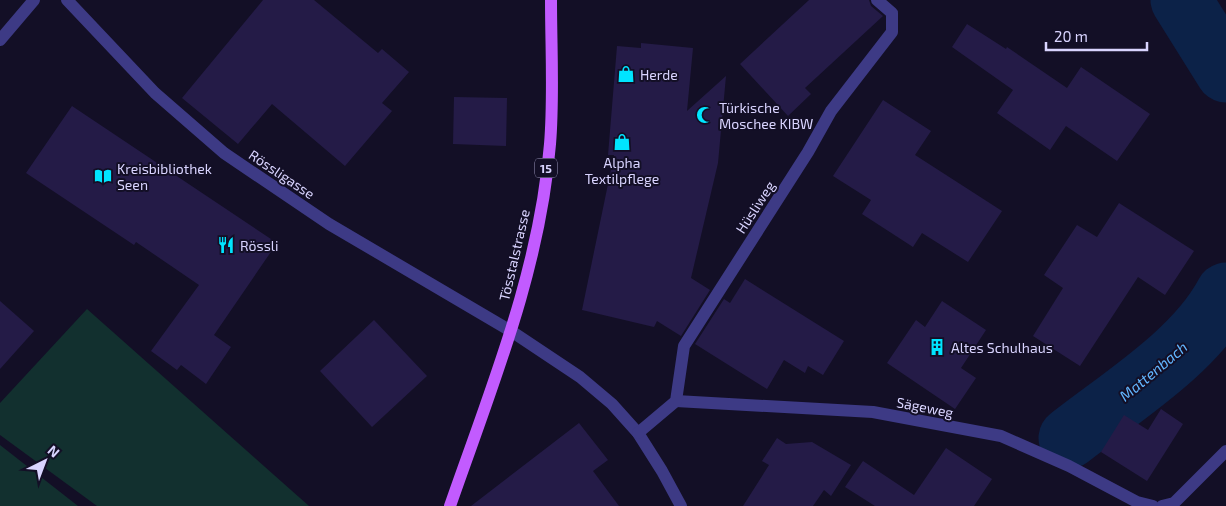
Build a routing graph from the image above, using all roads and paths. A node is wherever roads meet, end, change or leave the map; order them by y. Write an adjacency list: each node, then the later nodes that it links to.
1 (34, 0): 5 (street)
2 (67, 0): 6 (street, Rössligasse)
3 (552, 0): 6 (main road, Tösstalstrasse / 15)
4 (877, 0): 7 (street, Hüsliweg)
5 (0, 40)
6 (511, 331): 8 (street, Rössligasse); 10 (main road, Tösstalstrasse / 15)
7 (676, 401): 8 (street); 12 (street, Sägeweg)
8 (638, 433): 11 (street, Rössligasse)
9 (1226, 451): 13 (street)
10 (450, 506)
11 (681, 506)
12 (1153, 506)
13 (1162, 506)

